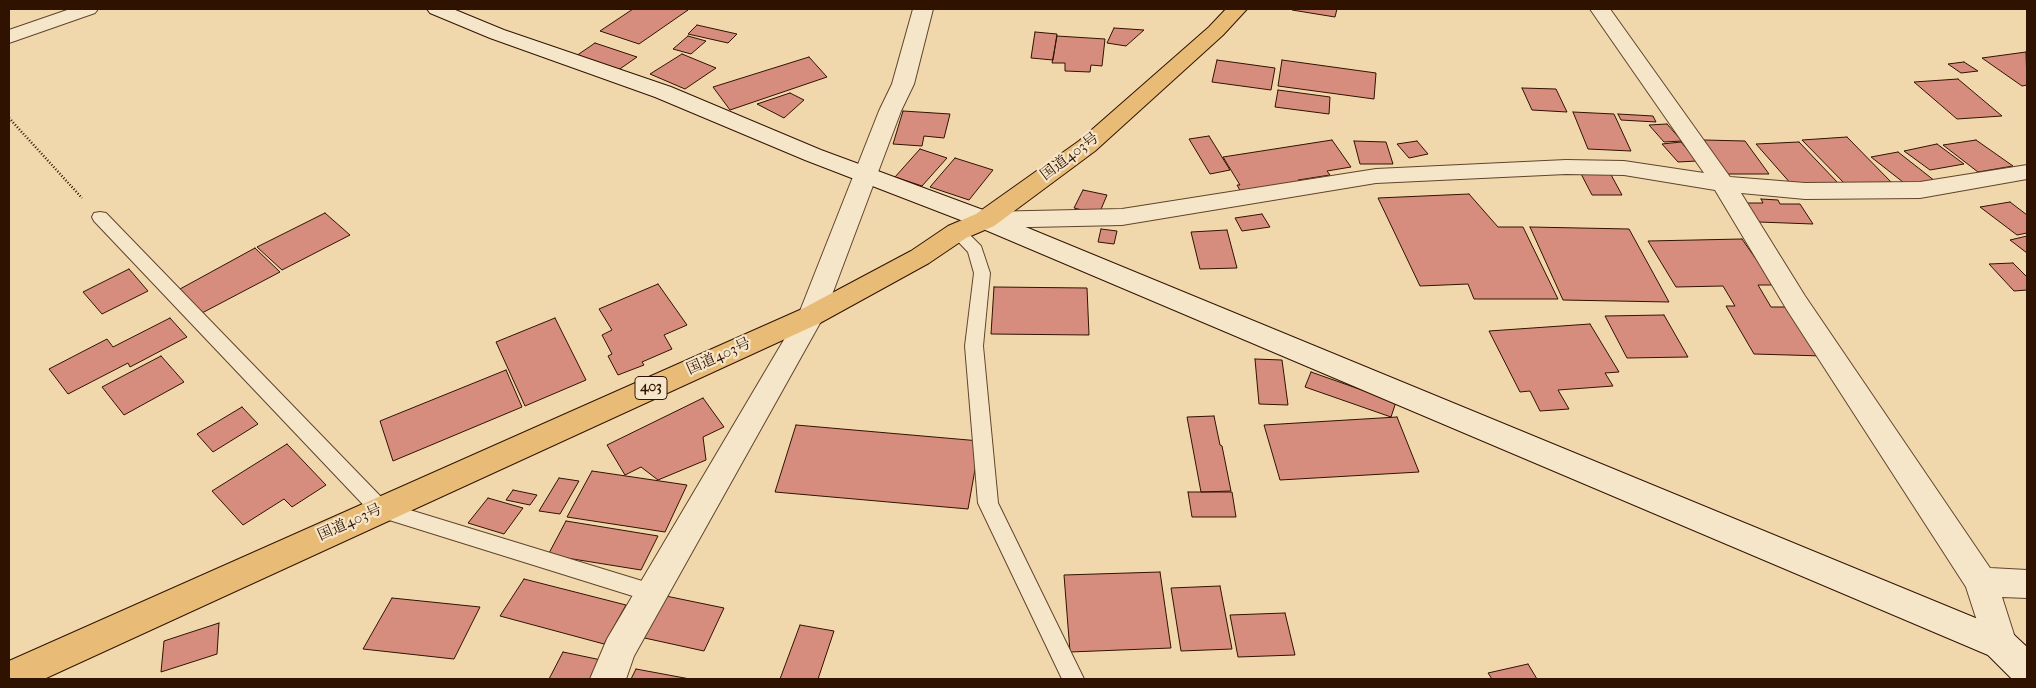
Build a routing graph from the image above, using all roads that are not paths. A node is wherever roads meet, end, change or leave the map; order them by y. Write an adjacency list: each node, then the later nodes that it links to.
1 (88, 9): 6 (street)
2 (437, 9): 8 (street)
3 (923, 9): 8 (street)
4 (1238, 9): 11 (highway, 国道403号 / 403)
5 (1600, 9): 9 (street)
6 (9, 37)
7 (2027, 172): 9 (street)
8 (866, 176): 11 (street); 13 (street)
9 (1723, 184): 11 (street); 15 (street)
10 (100, 216): 14 (lane)
11 (985, 220): 12 (highway, 国道403号 / 403); 18 (street)
12 (957, 232): 13 (highway, 国道403号 / 403); 22 (lane)
13 (811, 316): 14 (highway, 国道403号 / 403); 17 (street)
14 (380, 509): 17 (lane); 20 (highway, 国道403号 / 403)
15 (1981, 582): 16 (street); 18 (street)
16 (2027, 584)
17 (652, 593): 21 (street)
18 (2000, 644): 19 (street)
19 (2027, 670)
20 (9, 678)
21 (608, 679)
22 (1073, 679)

